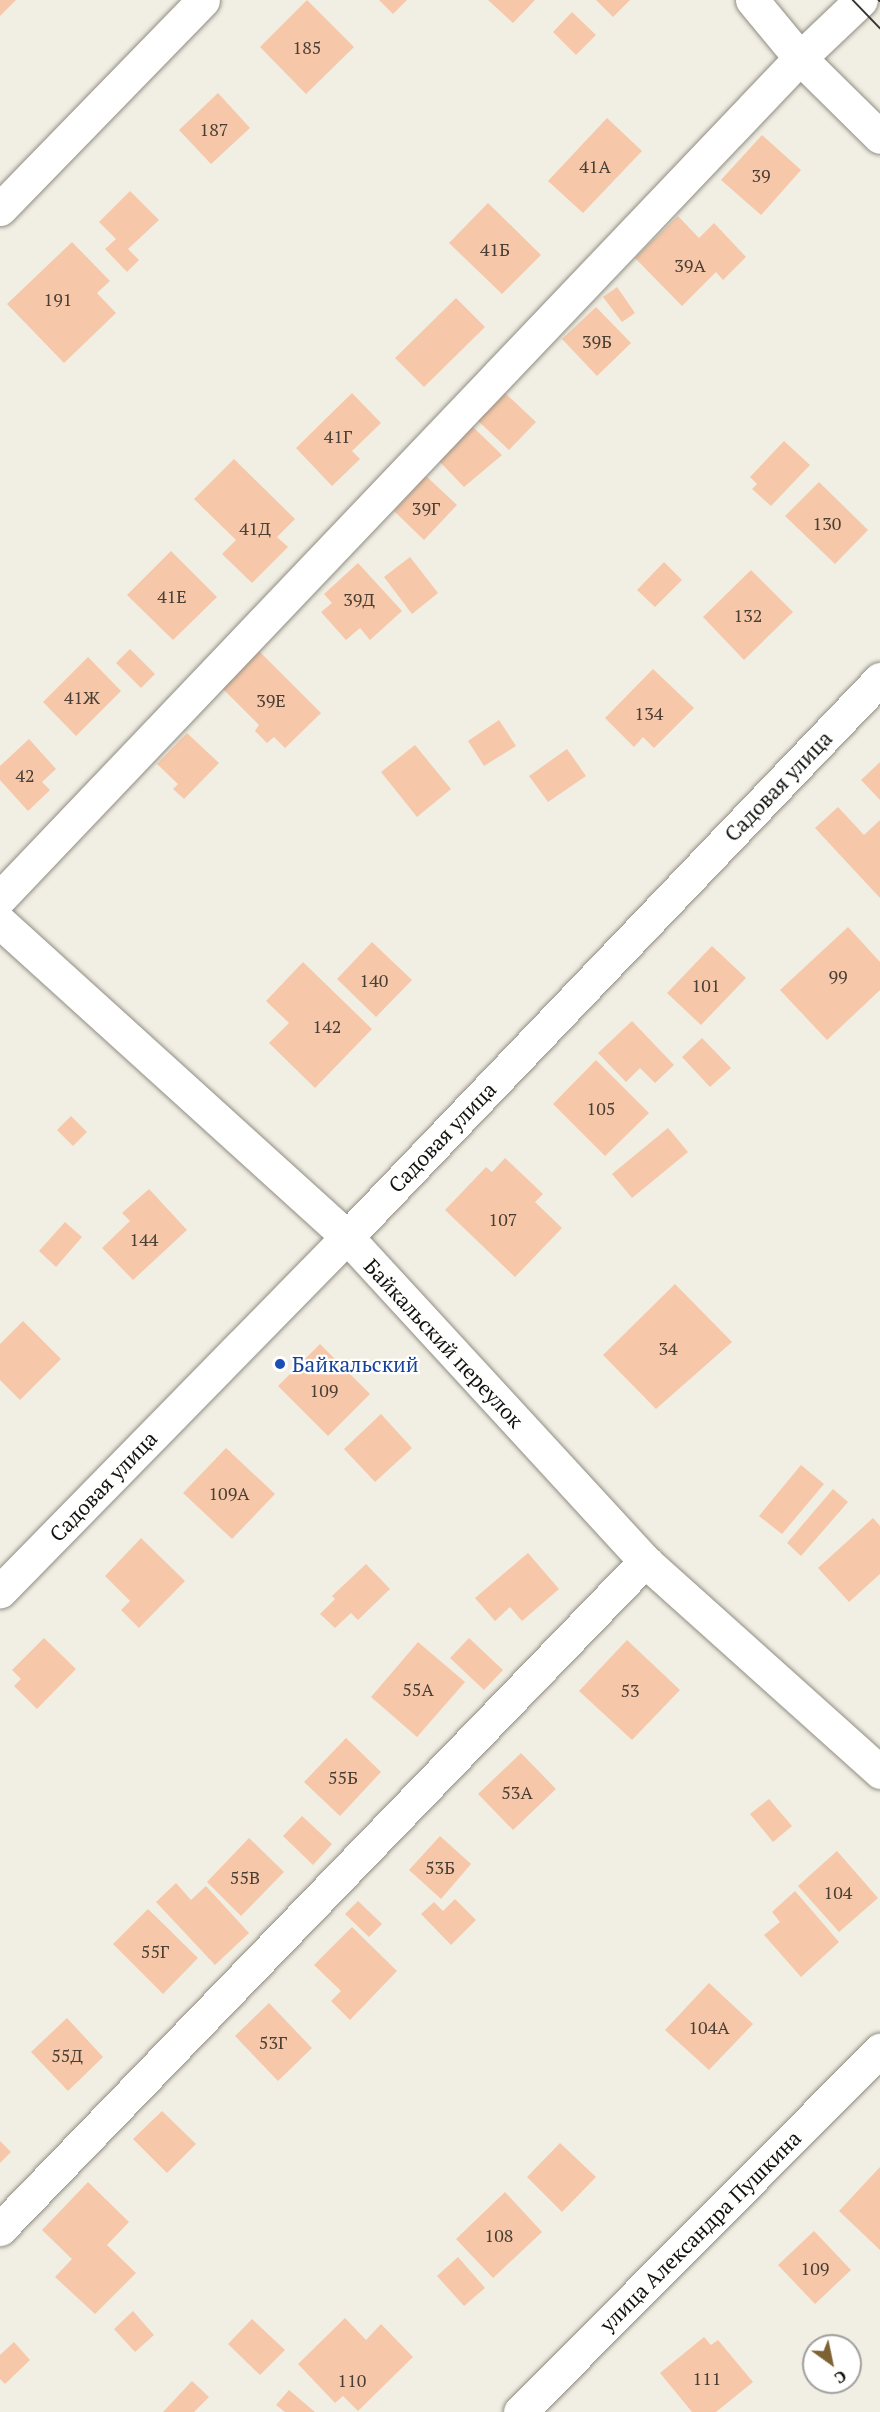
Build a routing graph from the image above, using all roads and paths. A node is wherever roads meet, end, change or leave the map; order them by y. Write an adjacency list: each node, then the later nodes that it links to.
1 (203, 0): 6 (street)
2 (752, 0): 4 (street)
3 (861, 0): 4 (street)
4 (800, 58): 5 (street); 8 (street)
5 (880, 137)
6 (0, 209)
7 (880, 679): 10 (street, Садовая улица)
8 (0, 898)
9 (0, 922): 10 (street, Байкальский переулок)
10 (347, 1237): 11 (street, Байкальский переулок); 12 (street, Садовая улица)
11 (645, 1562): 13 (street, Байкальский переулок); 15 (street)
12 (0, 1591)
13 (880, 1772)
14 (880, 2050): 16 (street, улица Александра Пушкина)
15 (0, 2229)
16 (520, 2412)

